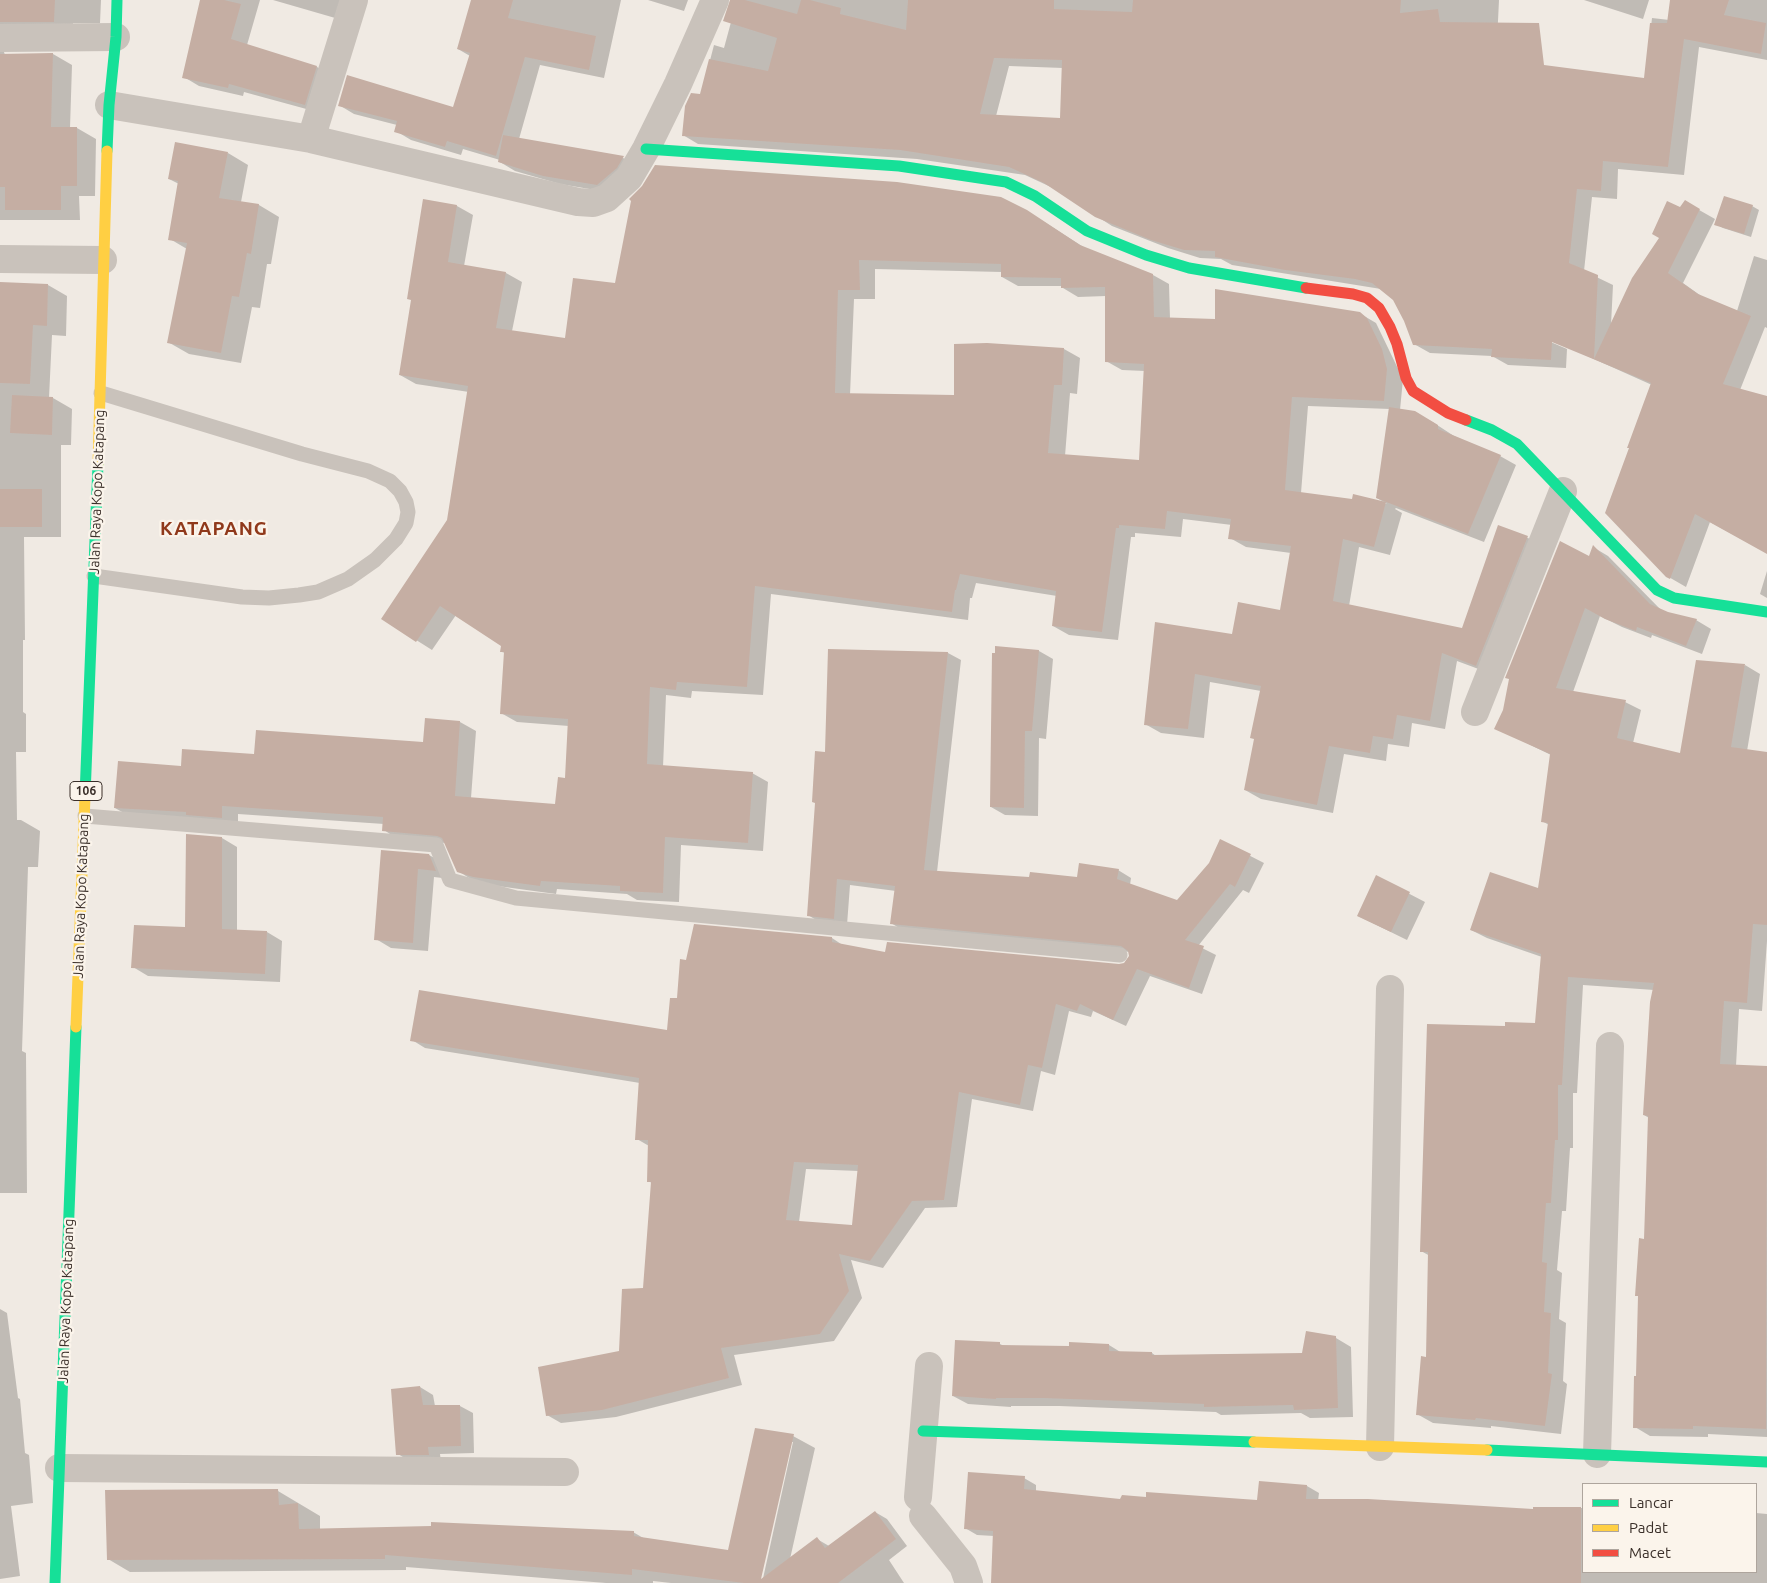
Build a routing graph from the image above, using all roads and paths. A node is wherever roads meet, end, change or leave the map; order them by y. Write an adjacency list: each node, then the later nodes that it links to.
1 (117, 0): 4 (street, Jalan Raya Kopo Katapang / 106)
2 (354, 0): 7 (street)
3 (715, 0): 8 (street)
4 (116, 37): 5 (street); 6 (street, Jalan Raya Kopo Katapang / 106)
5 (0, 38)
6 (109, 105): 7 (street); 10 (street, Jalan Raya Kopo Katapang / 106)
7 (311, 139): 8 (street)
8 (646, 149): 12 (street)
9 (0, 259): 10 (street)
10 (103, 260): 11 (street, Jalan Raya Kopo Katapang / 106)
11 (101, 393): 13 (street, Jalan Raya Kopo Katapang / 106); 13 (lane)
12 (1563, 491): 14 (street); 15 (street)
13 (94, 576): 16 (street, Jalan Raya Kopo Katapang / 106)
14 (1767, 612)
15 (1475, 712)
16 (85, 816): 17 (lane); 25 (street, Jalan Raya Kopo Katapang / 106)
17 (1120, 955)
18 (1390, 989): 22 (street)
19 (1610, 1046): 23 (street)
20 (929, 1366): 21 (street)
21 (923, 1431): 22 (street); 28 (street)
22 (1380, 1447): 23 (street)
23 (1597, 1454): 24 (street)
24 (1767, 1462)
25 (59, 1468): 26 (street); 27 (street, Jalan Raya Kopo Katapang / 106)
26 (565, 1472)
27 (55, 1583)
28 (969, 1583)

